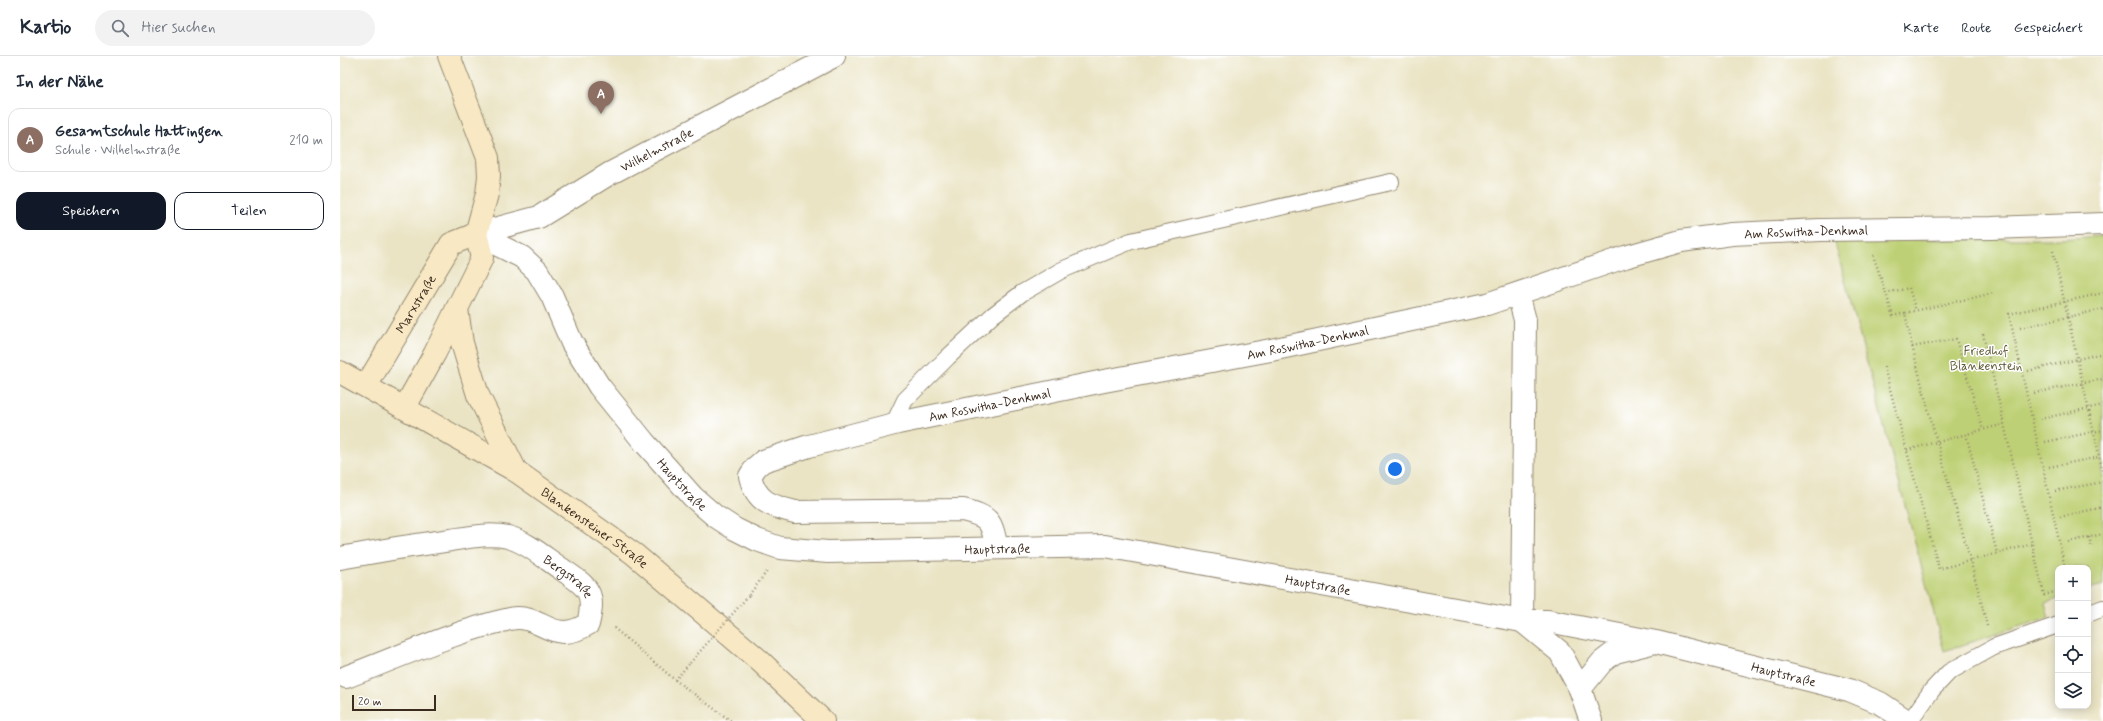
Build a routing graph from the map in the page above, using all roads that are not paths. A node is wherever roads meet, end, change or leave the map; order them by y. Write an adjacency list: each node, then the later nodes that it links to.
1 (449, 56): 5 (main road)
2 (834, 56): 5 (street, Wilhelmstraße)
3 (1391, 182): 11 (lane)
4 (2103, 224): 6 (street, Am Roswitha-Denkmal)
5 (476, 234): 7 (main road); 9 (main road, Marxstraße); 13 (street, Hauptstraße)
6 (1518, 294): 11 (street, Am Roswitha-Denkmal); 17 (street)
7 (457, 308): 10 (main road); 12 (main road)
8 (340, 372): 9 (main road, Blankensteiner Straße)
9 (366, 386): 10 (main road, Blankensteiner Straße)
10 (405, 407): 12 (main road, Blankensteiner Straße)
11 (898, 423): 13 (street, Am Roswitha-Denkmal)
12 (516, 471): 22 (main road, Blankensteiner Straße)
13 (997, 548): 17 (street, Hauptstraße)
14 (340, 558): 20 (street, Bergstraße)
15 (2103, 608): 16 (lane)
16 (2091, 613)
17 (1522, 621): 19 (street, Hauptstraße); 21 (street)
18 (2055, 625): 24 (lane, Hauptstraße)
19 (1656, 642): 21 (street, Hauptstraße); 24 (street, Hauptstraße)
20 (346, 677)
21 (1580, 689): 23 (street)
22 (823, 721)
23 (1591, 721)
24 (1908, 721)

